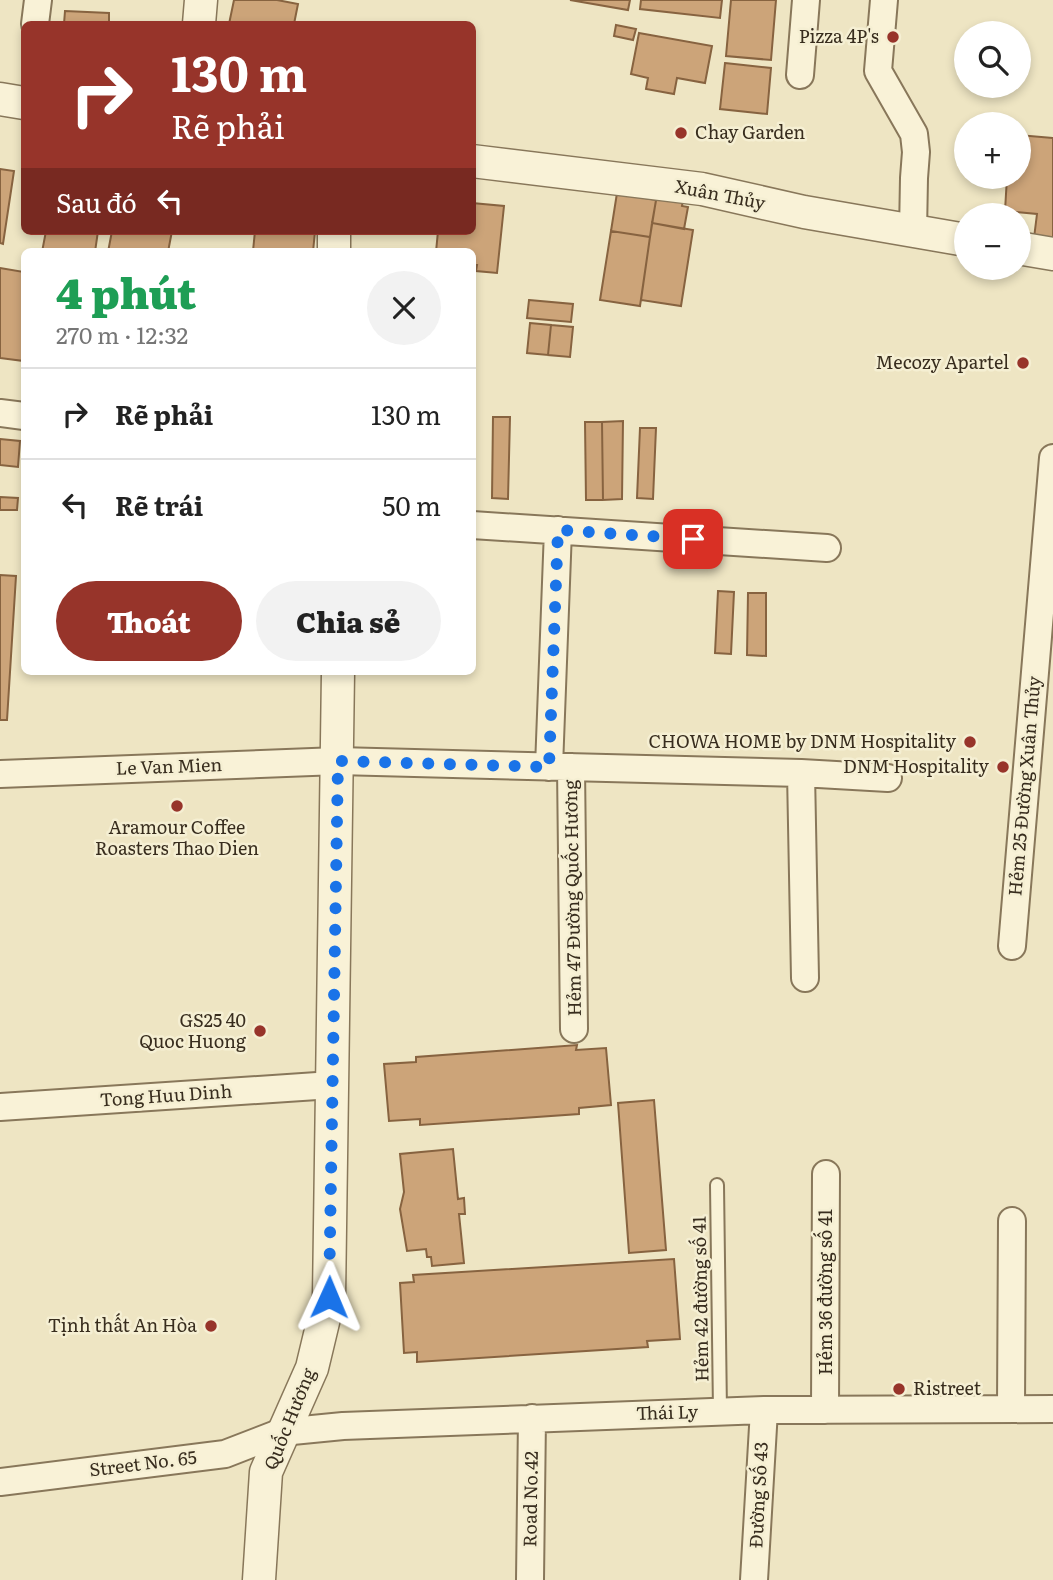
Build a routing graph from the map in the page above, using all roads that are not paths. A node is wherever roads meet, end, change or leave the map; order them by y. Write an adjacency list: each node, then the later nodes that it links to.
1 (38, 0): 5 (street)
2 (201, 0): 6 (street)
3 (806, 0): 7 (street)
4 (884, 0): 11 (street)
5 (35, 21)
6 (200, 21)
7 (800, 75)
8 (0, 99): 9 (street)
9 (21, 102)
10 (476, 160): 11 (street, Xuân Thủy)
11 (913, 232): 12 (street, Xuân Thủy)
12 (954, 238)
13 (1031, 250): 14 (street)
14 (1053, 254)
15 (0, 413): 16 (street)
16 (21, 416)
17 (1053, 458): 27 (street, Hẻm 25 Đường Xuân Thủy)
18 (476, 524): 19 (street)
19 (558, 530): 20 (street); 23 (street)
20 (827, 548)
21 (338, 675): 22 (street, Quốc Hương)
22 (338, 761): 23 (street, Hẻm 47 Đường Quốc Hương); 25 (street, Le Van Mien); 30 (street, Quốc Hương)
23 (560, 767): 24 (street, Hẻm 47 Đường Quốc Hương); 29 (street, Hẻm 47 Đường Quốc Hương)
24 (801, 773): 26 (street, Hẻm 47 Đường Quốc Hương); 28 (street)
25 (0, 774)
26 (888, 778)
27 (1012, 946)
28 (805, 978)
29 (574, 1029)
30 (332, 1084): 31 (street, Tong Huu Dinh); 41 (street, Quốc Hương)
31 (0, 1107)
32 (826, 1174): 38 (street, Hẻm 36 đường số 41)
33 (717, 1185): 39 (lane, Hẻm 42 đường số 41)
34 (1012, 1221): 35 (street)
35 (1011, 1409): 36 (street, Thái Ly); 38 (street, Thái Ly)
36 (1053, 1409)
37 (764, 1410): 38 (street, Thái Ly); 39 (street, Thái Ly); 45 (street, Đường Số 43)
38 (825, 1410)
39 (720, 1411): 40 (street, Thái Ly)
40 (532, 1418): 41 (street, Thái Ly); 44 (street, Road No.42)
41 (282, 1432): 42 (street, Street No. 65); 43 (street, Quốc Hương)
42 (0, 1482)
43 (259, 1580)
44 (530, 1580)
45 (754, 1580)

